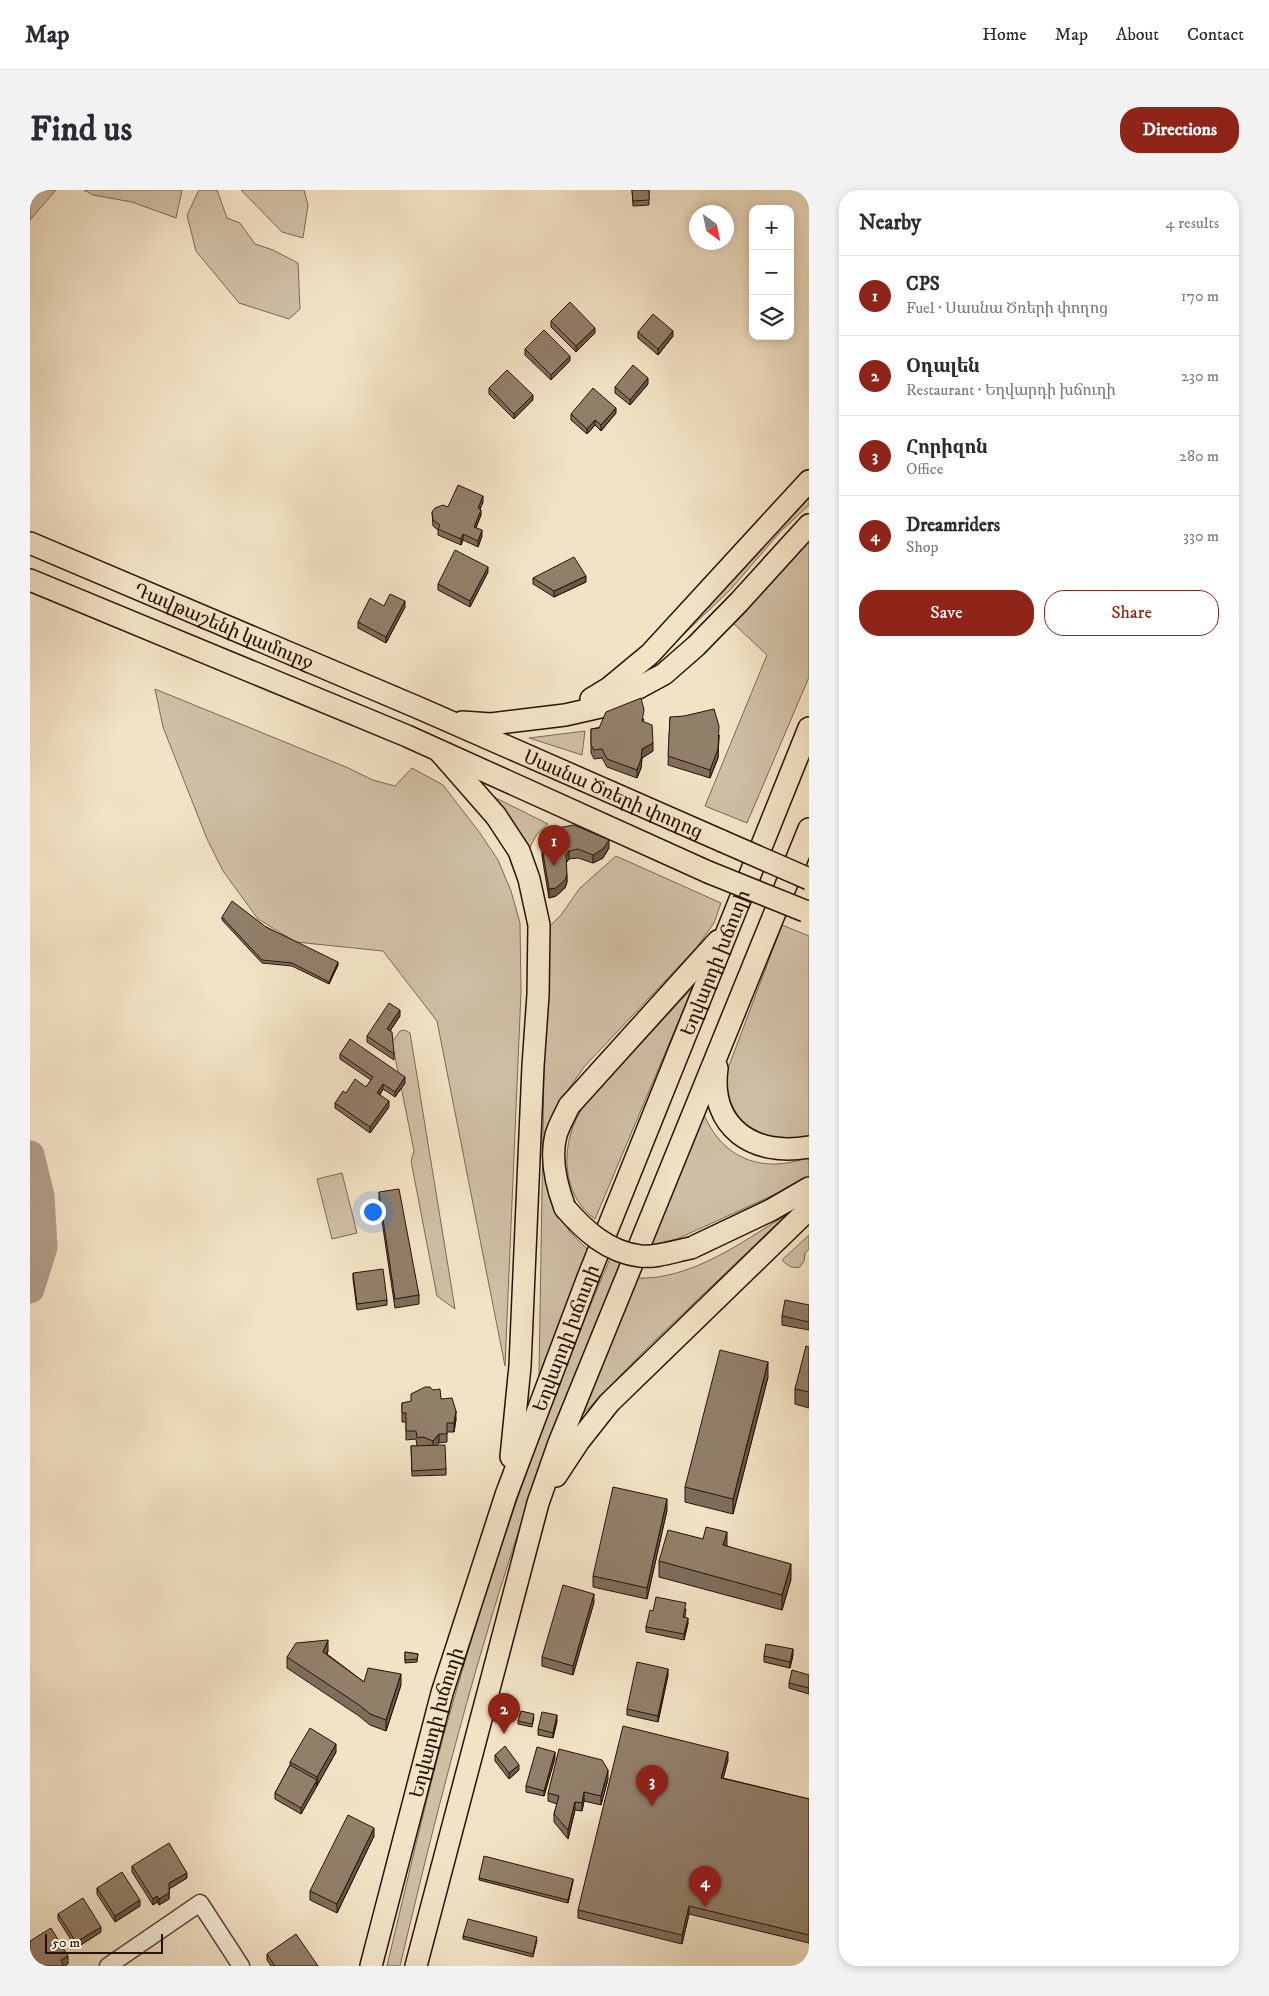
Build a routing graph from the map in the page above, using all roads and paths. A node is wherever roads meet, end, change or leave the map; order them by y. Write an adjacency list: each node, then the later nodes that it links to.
1 (809, 481): 6 (main road)
2 (809, 525): 6 (main road)
3 (30, 543): 5 (main road, Դավթաշենի կամուրջ)
4 (30, 580): 9 (main road, Դավթաշենի կամուրջ)
5 (419, 708): 7 (main road, Սասնա Ծռերի փողոց)
6 (565, 715): 7 (main road)
7 (445, 721): 13 (main road, Սասնա Ծռերի փողոց, bridge)
8 (809, 728): 15 (main road, Եղվարդի խճուղի)
9 (407, 736): 10 (main road, Սասնա Ծռերի փողոց)
10 (438, 752): 14 (main road, Սասնա Ծռերի փողոց, bridge); 20 (main road)
11 (809, 829): 12 (main road, Եղվարդի խճուղի)
12 (805, 845): 16 (main road, Եղվարդի խճուղի)
13 (809, 879)
14 (807, 912)
15 (728, 930): 18 (main road, bridge); 20 (main road, Եղվարդի խճուղի)
16 (720, 1050): 17 (main road); 21 (main road, Եղվարդի խճուղի)
17 (809, 1147)
18 (809, 1188)
19 (809, 1209): 21 (main road)
20 (506, 1495): 24 (main road, Եղվարդի խճուղի)
21 (538, 1503): 25 (main road, Եղվարդի խճուղի)
22 (108, 1966): 23 (street)
23 (241, 1966)
24 (371, 1966)
25 (416, 1966)

